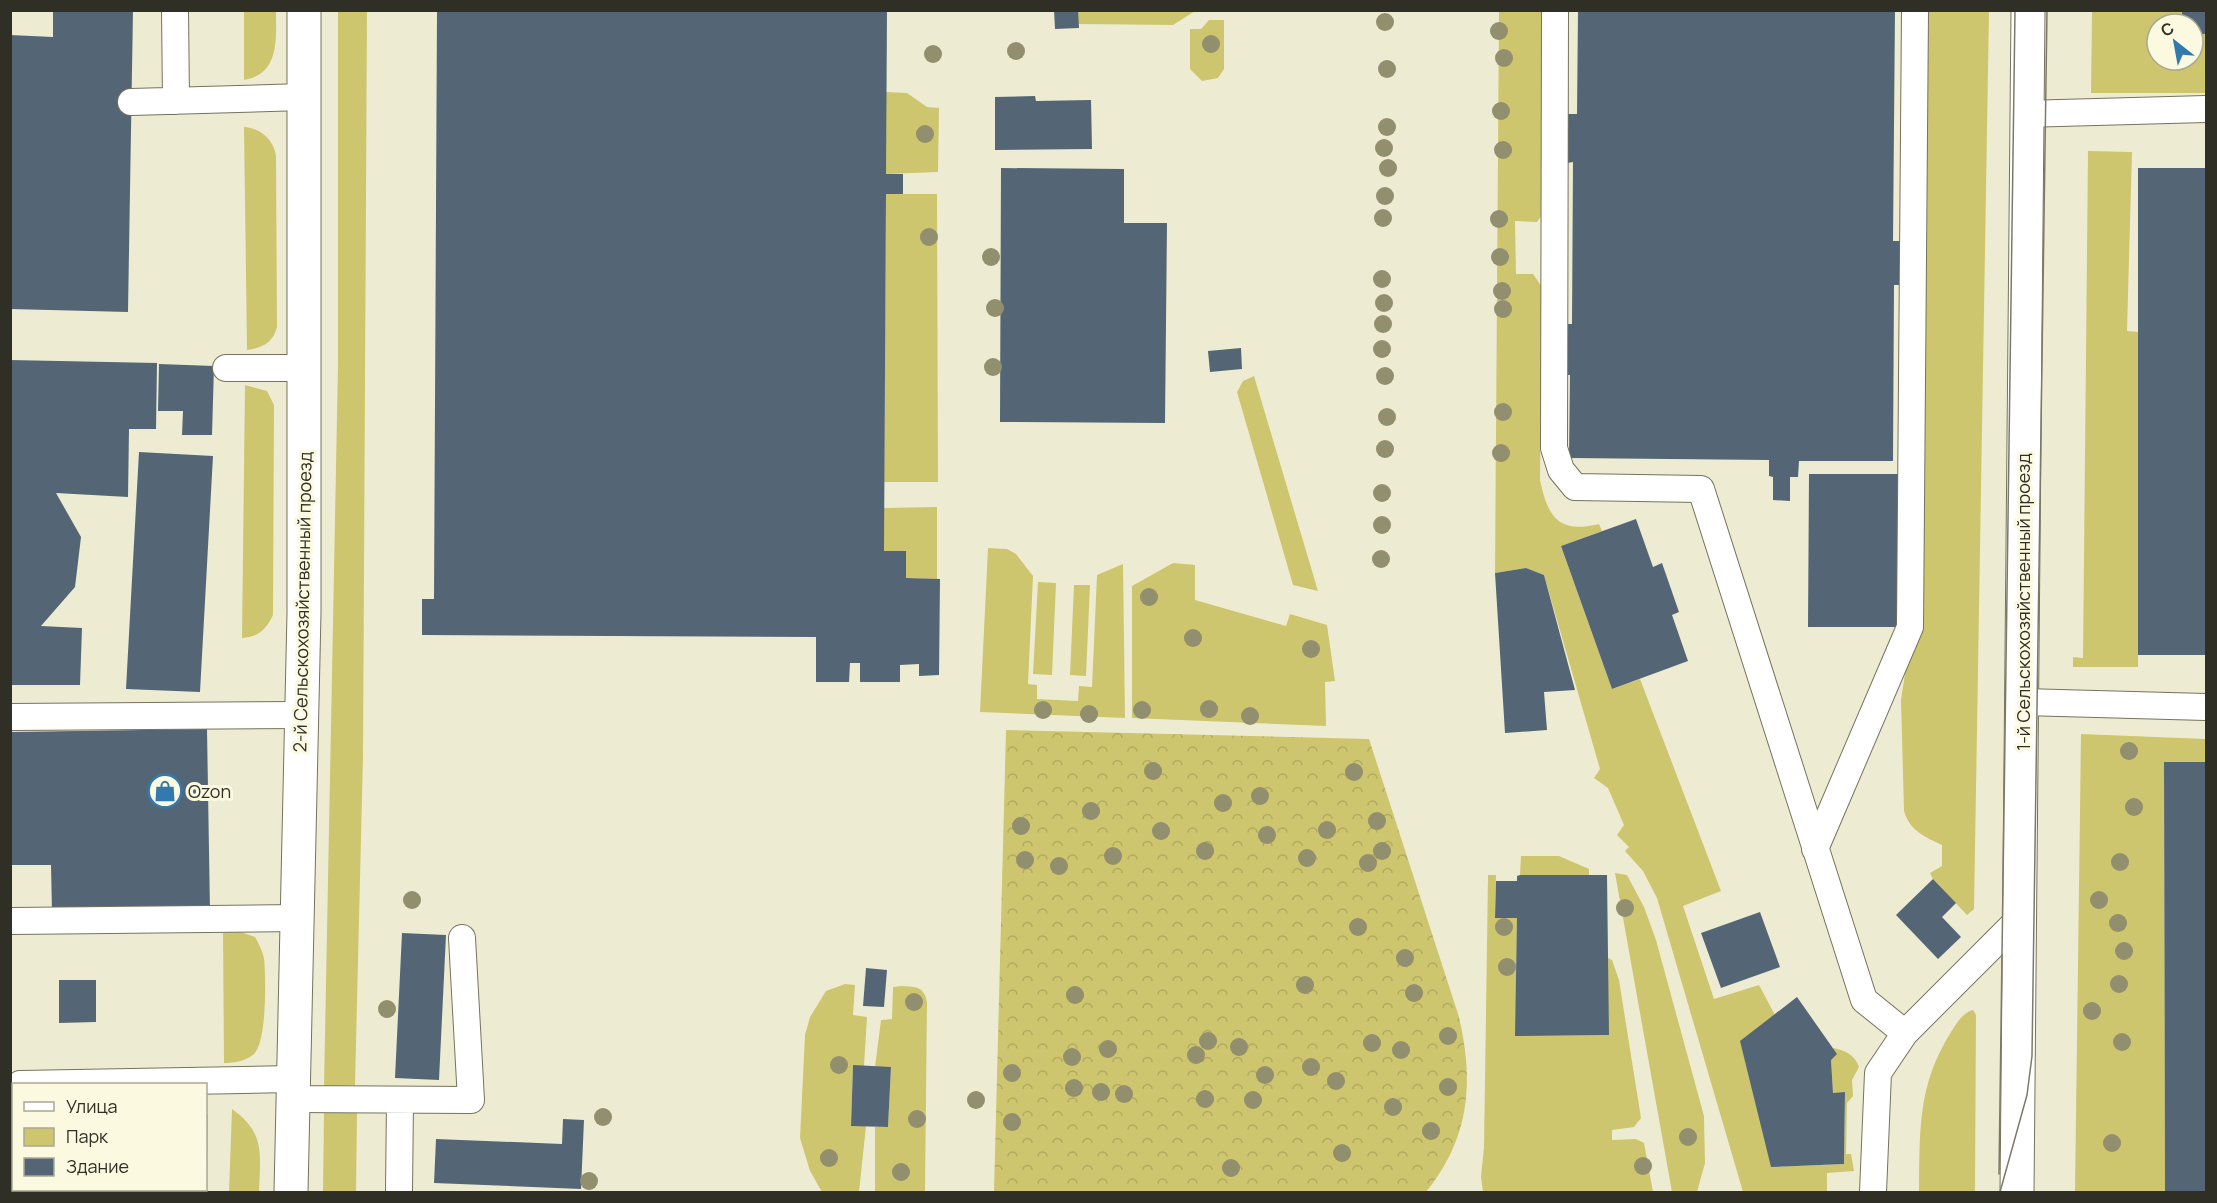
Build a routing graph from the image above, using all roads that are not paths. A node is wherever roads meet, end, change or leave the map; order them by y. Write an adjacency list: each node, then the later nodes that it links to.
1 (174, 10): 7 (lane)
2 (304, 10): 6 (street, 2-й Сельскохозяйственный проезд)
3 (1555, 10): 17 (lane)
4 (1915, 10): 17 (lane)
5 (2028, 10): 10 (street, 1-й Сельскохозяйственный проезд)
6 (304, 97): 7 (lane); 11 (street, 2-й Сельскохозяйственный проезд)
7 (176, 101): 8 (lane)
8 (131, 102)
9 (2206, 109): 10 (lane)
10 (2027, 114): 13 (street, 1-й Сельскохозяйственный проезд)
11 (304, 368): 12 (lane); 15 (street, 2-й Сельскохозяйственный проезд)
12 (226, 369)
13 (2022, 702): 14 (lane); 19 (street, 1-й Сельскохозяйственный проезд)
14 (2206, 707)
15 (302, 715): 16 (lane); 18 (street, 2-й Сельскохозяйственный проезд)
16 (10, 717)
17 (1815, 849): 22 (lane)
18 (297, 918): 20 (lane); 24 (street, 2-й Сельскохозяйственный проезд)
19 (2020, 918): 22 (lane); 29 (street, 1-й Сельскохозяйственный проезд)
20 (11, 921)
21 (462, 939): 25 (lane)
22 (1905, 1033): 28 (lane)
23 (207, 1087): 24 (lane)
24 (293, 1089): 25 (lane); 26 (street, 2-й Сельскохозяйственный проезд)
25 (400, 1100): 27 (lane)
26 (291, 1192)
27 (399, 1192)
28 (1873, 1192)
29 (2017, 1192)

